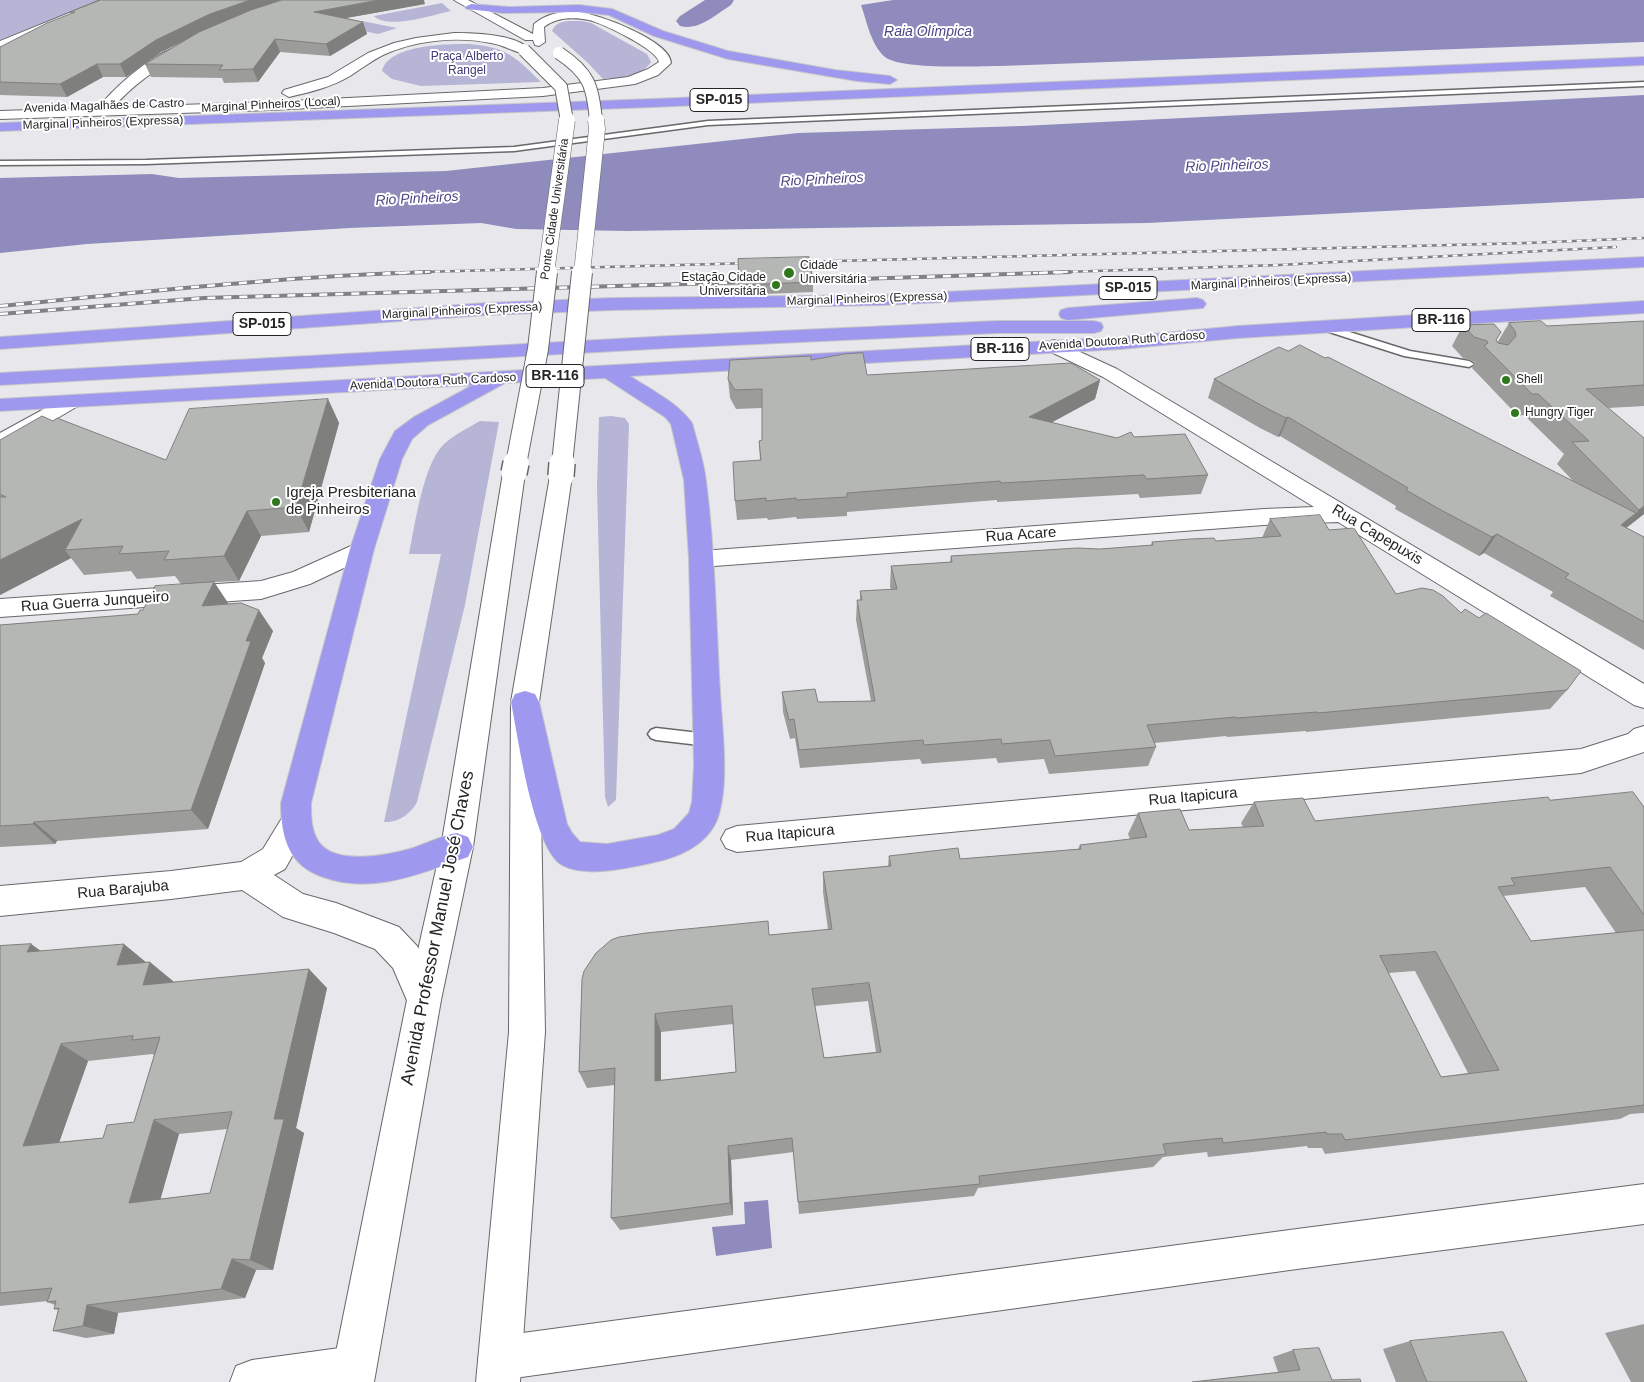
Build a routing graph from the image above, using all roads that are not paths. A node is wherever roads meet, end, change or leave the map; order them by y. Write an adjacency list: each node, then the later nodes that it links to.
1 (111, 0): 4 (main road)
2 (466, 4): 5 (main road, BR-116); 12 (highway)
3 (193, 44): 17 (main road)
4 (0, 45)
5 (531, 46): 6 (main road, Avenida Magalhães de Castro / BR-116); 14 (main road, Marginal Pinheiros (Local)); 42 (main road, Ponte Cidade Universitária / BR-116, bridge); 50 (main road, BR-116, bridge)
6 (363, 61): 8 (main road); 17 (main road, Avenida Magalhães de Castro / BR-116)
7 (1644, 61): 12 (highway, Marginal Pinheiros (Expressa) / SP-015)
8 (369, 77)
9 (1644, 84): 22 (lane)
10 (382, 86): 16 (main road)
11 (729, 86): 15 (highway)
12 (1014, 87): 15 (highway, Marginal Pinheiros (Expressa) / SP-015)
13 (643, 88): 14 (highway)
14 (543, 92): 16 (main road, Marginal Pinheiros (Local))
15 (925, 92): 21 (highway, Marginal Pinheiros (Expressa) / SP-015)
16 (479, 94): 18 (main road, Marginal Pinheiros (Local))
17 (107, 106): 19 (main road, Avenida Magalhães de Castro / BR-116)
18 (270, 106): 20 (main road, Marginal Pinheiros (Local)); 21 (highway)
19 (0, 110)
20 (0, 115)
21 (0, 127)
22 (0, 163)
23 (1644, 262): 24 (highway, Marginal Pinheiros (Expressa) / SP-015)
24 (1324, 279): 25 (highway); 31 (highway, Marginal Pinheiros (Expressa) / SP-015)
25 (1242, 300)
26 (1215, 302): 28 (highway)
27 (1644, 307): 29 (highway, Avenida Doutora Ruth Cardoso / BR-116)
28 (997, 327): 30 (highway); 37 (highway)
29 (1324, 327): 30 (highway, Avenida Doutora Ruth Cardoso / BR-116); 34 (lane)
30 (1238, 332): 32 (highway, Avenida Doutora Ruth Cardoso / BR-116)
31 (0, 343)
32 (1121, 343): 33 (highway, Avenida Doutora Ruth Cardoso / BR-116); 36 (main road)
33 (1054, 346): 35 (highway, Avenida Doutora Ruth Cardoso / BR-116); 36 (main road, Rua Capepuxis)
34 (1469, 364)
35 (610, 372): 38 (highway, Avenida Doutora Ruth Cardoso / BR-116); 47 (highway)
36 (1110, 374): 43 (main road, Rua Capepuxis)
37 (0, 379)
38 (499, 379): 39 (highway, Avenida Doutora Ruth Cardoso); 46 (highway)
39 (71, 402): 40 (highway, Avenida Doutora Ruth Cardoso); 41 (main road)
40 (0, 405)
41 (0, 442)
42 (514, 472): 56 (main road, Avenida Professor Manuel José Chaves / BR-116)
43 (1281, 477): 44 (main road, Rua Capepuxis); 45 (main road)
44 (1342, 514): 45 (main road, Rua Acare); 49 (main road, Rua Capepuxis)
45 (1264, 517): 47 (main road, Rua Acare)
46 (362, 549): 48 (main road, Rua Guerra Junqueiro); 54 (highway)
47 (700, 559): 53 (highway)
48 (0, 608)
49 (1644, 697)
50 (525, 702): 53 (highway); 61 (main road)
51 (656, 734): 53 (lane)
52 (1644, 736): 55 (main road, Rua Itapicura)
53 (708, 740)
54 (296, 822): 56 (highway); 57 (main road, Rua Barajuba)
55 (737, 839)
56 (457, 847): 59 (main road, Avenida Professor Manuel José Chaves)
57 (246, 875): 58 (main road, Rua Barajuba); 59 (main road)
58 (0, 901)
59 (424, 1000): 62 (main road, Avenida Professor Manuel José Chaves)
60 (1644, 1204): 61 (main road)
61 (499, 1370)
62 (353, 1375): 63 (main road)
63 (252, 1382)

